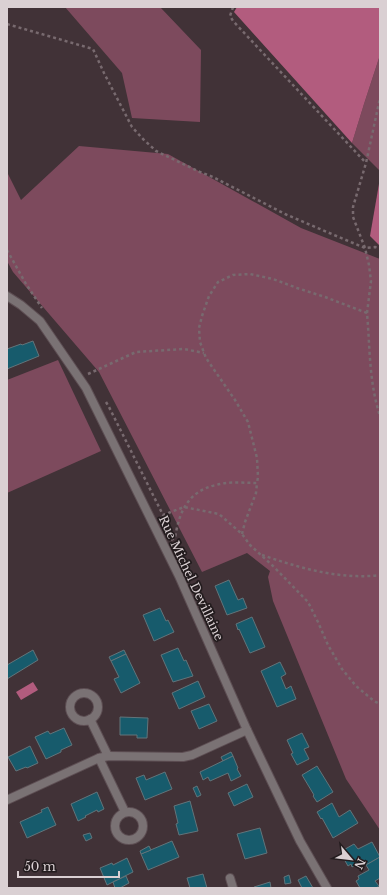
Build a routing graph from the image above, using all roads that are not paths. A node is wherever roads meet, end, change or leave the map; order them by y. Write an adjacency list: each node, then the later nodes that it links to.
1 (7, 296): 3 (street, Rue Michel Devillaine)
2 (90, 719): 4 (street)
3 (247, 730): 4 (street); 10 (street, Rue Michel Devillaine)
4 (108, 756): 5 (street)
5 (99, 758): 6 (street); 7 (street)
6 (7, 800)
7 (125, 812)
8 (230, 878): 9 (street)
9 (233, 888)
10 (327, 888)

